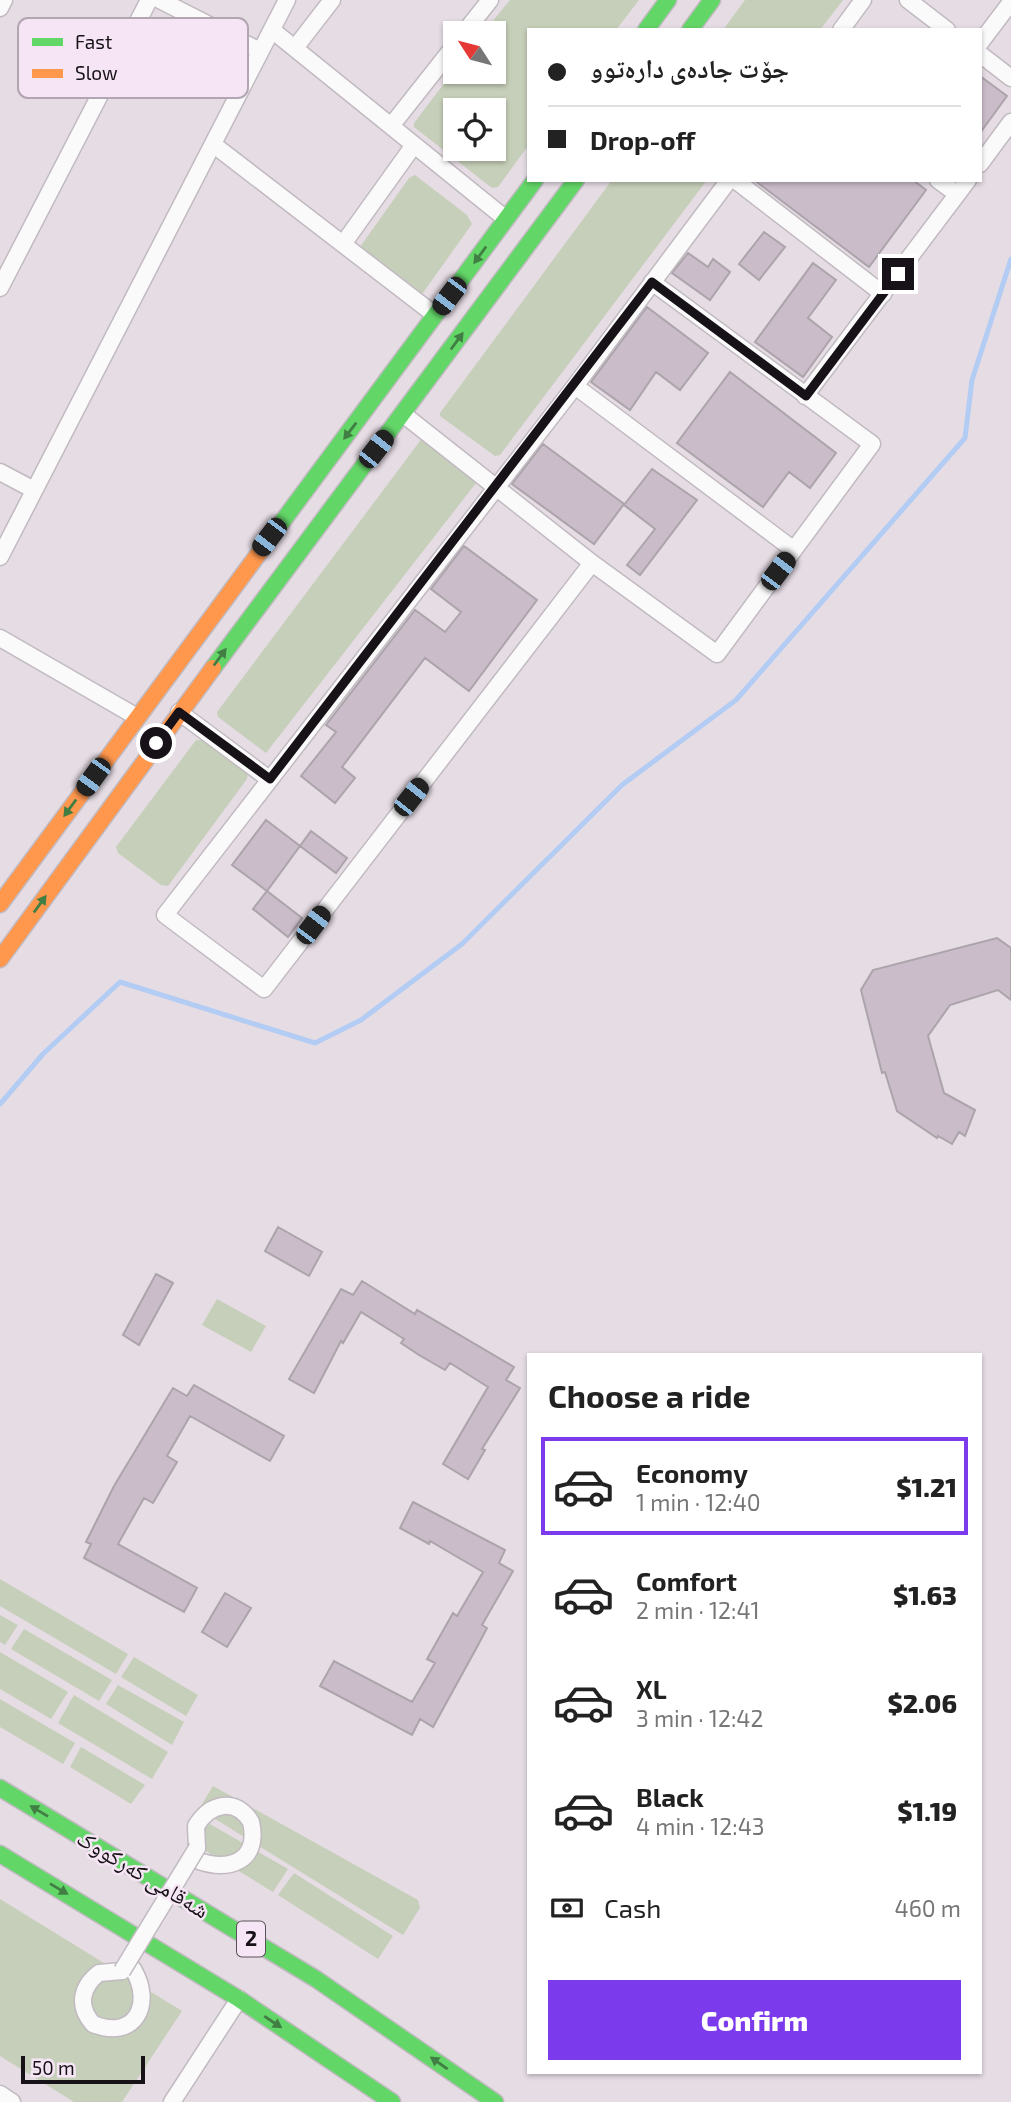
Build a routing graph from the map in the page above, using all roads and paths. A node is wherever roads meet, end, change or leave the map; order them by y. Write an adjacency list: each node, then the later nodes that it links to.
1 (4, 0): 12 (street)
2 (149, 0): 13 (street)
3 (160, 0): 14 (street)
4 (287, 0): 20 (street)
5 (332, 0): 23 (street)
6 (490, 0): 15 (street)
7 (668, 0): 16 (main road)
8 (712, 0): 17 (main road)
9 (863, 0): 18 (street)
10 (908, 0): 19 (street)
11 (1011, 2): 21 (street)
12 (0, 8)
13 (140, 18)
14 (195, 18)
15 (473, 21)
16 (647, 28)
17 (691, 28)
18 (842, 28)
19 (944, 28)
20 (272, 30): 23 (street); 24 (street)
21 (982, 40)
22 (248, 45): 24 (street)
23 (295, 48): 32 (street)
24 (260, 51): 27 (street)
25 (982, 56): 28 (street)
26 (443, 60): 32 (street)
27 (248, 76)
28 (1011, 78)
29 (98, 98): 46 (street)
30 (238, 98): 33 (street)
31 (1011, 122): 35 (street)
32 (391, 126): 34 (street)
33 (215, 145): 44 (street); 54 (street)
34 (414, 145): 43 (street); 44 (street)
35 (982, 161)
36 (534, 182): 43 (main road)
37 (575, 182): 51 (main road, one-way to 37)
38 (727, 182): 45 (street)
39 (738, 182): 47 (street)
40 (941, 182): 42 (street)
41 (966, 182): 42 (street)
42 (957, 194): 47 (street)
43 (506, 219): 48 (main road, one-way to 48)
44 (343, 244): 48 (street)
45 (652, 282): 49 (street); 50 (street)
46 (0, 288)
47 (883, 294): 50 (street)
48 (435, 315): 55 (main road, one-way to 55)
49 (575, 386): 53 (street); 57 (street)
50 (806, 396): 57 (street)
51 (403, 414): 53 (street); 56 (main road)
52 (0, 472): 54 (street)
53 (498, 486): 59 (street); 63 (street)
54 (34, 490): 58 (street)
55 (283, 519): 56 (main road); 62 (main road)
56 (309, 538): 61 (main road, one-way to 56)
57 (794, 550): 59 (street)
58 (0, 557)
59 (592, 562): 63 (street)
60 (0, 638): 62 (street)
61 (179, 712): 63 (street); 65 (main road, one-way to 61)
62 (137, 717): 64 (main road, one-way to 64)
63 (270, 779)
64 (0, 904)
65 (0, 959)
66 (0, 1788): 75 (main road, شەقامی کەرکووک / 2, one-way to 66)
67 (0, 1854): 70 (main road, one-way to 70)
68 (196, 1860): 69 (street, bridge)
69 (133, 1969)
70 (239, 1999): 73 (street); 74 (main road, one-way to 74)
71 (0, 2094): 72 (street)
72 (12, 2102)
73 (173, 2102)
74 (392, 2102)
75 (495, 2102)

